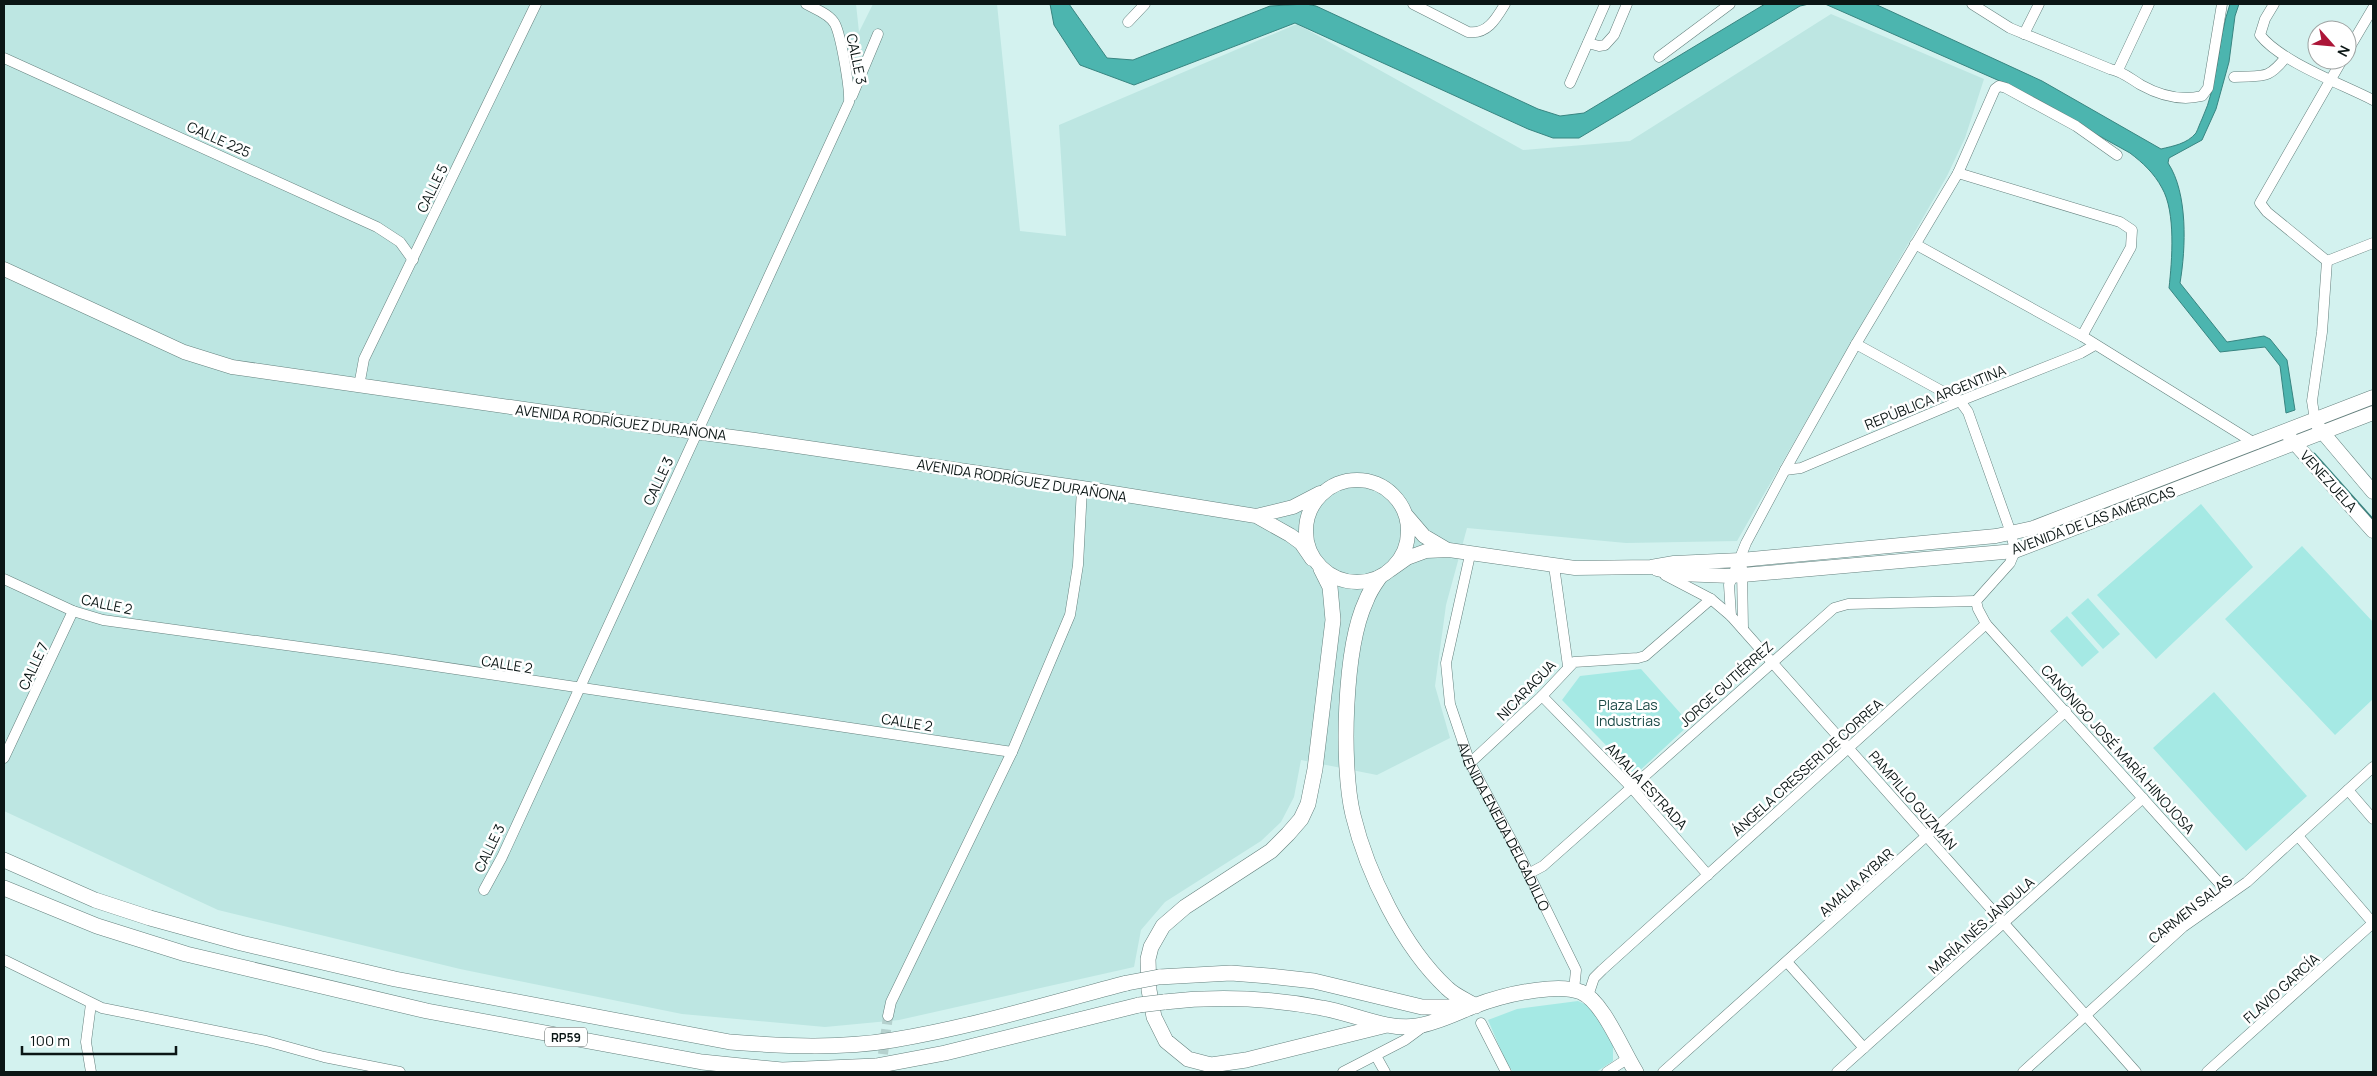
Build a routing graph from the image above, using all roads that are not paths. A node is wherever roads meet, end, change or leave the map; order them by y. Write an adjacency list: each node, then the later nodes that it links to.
1 (536, 4): 34 (street, CALLE 5)
2 (806, 4): 29 (street, CALLE 3)
3 (1145, 4): 15 (street)
4 (1413, 4): 5 (street)
5 (1504, 4)
6 (1605, 4): 19 (street)
7 (1627, 4): 19 (street)
8 (1730, 4): 20 (street)
9 (1972, 4): 17 (street)
10 (2039, 4): 17 (street)
11 (2149, 4): 23 (street)
12 (2222, 4): 23 (street)
13 (2274, 4): 21 (street)
14 (2373, 8): 18 (street)
15 (1128, 22)
16 (878, 34): 29 (street)
17 (2024, 34): 23 (street)
18 (2357, 35)
19 (1588, 43): 27 (street)
20 (1659, 57)
21 (2286, 57): 25 (street); 26 (street)
22 (4, 58): 34 (street, CALLE 225)
23 (2118, 70)
24 (2336, 70): 26 (street)
25 (2234, 77)
26 (2331, 79): 28 (street); 35 (street)
27 (1570, 83)
28 (2373, 100)
29 (849, 102): 45 (street, CALLE 3)
30 (2117, 155): 31 (street)
31 (1958, 172): 33 (street); 37 (street)
32 (2373, 243): 35 (street)
33 (1914, 244): 37 (street); 38 (street)
34 (413, 260): 40 (street, CALLE 5)
35 (2327, 261): 44 (street)
36 (4, 269): 40 (main road, AVENIDA RODRÍGUEZ DURAÑONA)
37 (2082, 336): 39 (street)
38 (1856, 344): 42 (street); 50 (street)
39 (2095, 345): 42 (street, REPÚBLICA ARGENTINA); 48 (street)
40 (359, 386): 45 (main road, AVENIDA RODRÍGUEZ DURAÑONA)
41 (2373, 397): 44 (main road, AVENIDA DE LAS AMÉRICAS)
42 (1960, 400): 50 (street, REPÚBLICA ARGENTINA); 57 (street)
43 (2373, 414): 47 (main road, AVENIDA DE LAS AMÉRICAS)
44 (2315, 420): 46 (main road, AVENIDA DE LAS AMÉRICAS); 47 (main road)
45 (696, 432): 51 (main road, AVENIDA RODRÍGUEZ DURAÑONA); 76 (street, CALLE 3)
46 (2284, 432): 48 (main road, AVENIDA DE LAS AMÉRICAS); 49 (main road, VENEZUELA)
47 (2323, 434): 49 (main road, AVENIDA DE LAS AMÉRICAS); 53 (main road)
48 (2256, 444): 57 (main road, AVENIDA DE LAS AMÉRICAS)
49 (2296, 444): 56 (main road, VENEZUELA); 59 (main road, AVENIDA DE LAS AMÉRICAS)
50 (1785, 470): 61 (street)
51 (1082, 488): 55 (main road, AVENIDA RODRÍGUEZ DURAÑONA); 80 (street)
52 (1326, 490): 54 (main road); 55 (main road); 62 (main road)
53 (2373, 492)
54 (1406, 515): 58 (main road); 65 (main road)
55 (1256, 516): 62 (main road)
56 (2373, 531)
57 (2011, 533): 59 (street); 61 (main road, AVENIDA DE LAS AMÉRICAS)
58 (1449, 550): 60 (main road, AVENIDA DE LAS AMÉRICAS); 65 (main road)
59 (2015, 550): 66 (main road, AVENIDA DE LAS AMÉRICAS); 69 (street)
60 (1470, 555): 63 (main road, AVENIDA DE LAS AMÉRICAS); 82 (street, AVENIDA ENEIDA DELGADILLO)
61 (1741, 560): 64 (main road, AVENIDA DE LAS AMÉRICAS); 66 (street)
62 (1317, 564): 65 (main road); 106 (main road)
63 (1554, 566): 64 (main road, AVENIDA DE LAS AMÉRICAS); 75 (street)
64 (1651, 567): 66 (main road, AVENIDA DE LAS AMÉRICAS); 68 (street, PAMPILLO GUZMÁN)
65 (1385, 574): 102 (main road)
66 (1737, 575): 71 (street); 73 (street)
67 (4, 579): 70 (street, CALLE 2)
68 (1711, 599): 71 (street, PAMPILLO GUZMÁN); 75 (street, NICARAGUA)
69 (1976, 601): 72 (street); 74 (street, JORGE GUTIÉRREZ)
70 (73, 612): 76 (street, CALLE 2); 81 (street, CALLE 7)
71 (1731, 616): 73 (street, PAMPILLO GUZMÁN)
72 (1986, 624): 78 (street, CANÓNIGO JOSÉ MARÍA HINOJOSA); 79 (street, ÁNGELA CRESSERI DE CORREA)
73 (1742, 629): 74 (street, PAMPILLO GUZMÁN)
74 (1771, 662): 79 (street, PAMPILLO GUZMÁN); 84 (street, JORGE GUTIÉRREZ)
75 (1568, 666): 77 (street, NICARAGUA)
76 (578, 689): 80 (street, CALLE 2); 94 (street, CALLE 3)
77 (1542, 696): 82 (street, NICARAGUA); 84 (street, AMALIA ESTRADA)
78 (2066, 711): 86 (street, CANÓNIGO JOSÉ MARÍA HINOJOSA); 88 (street, AMALIA AYBAR)
79 (1849, 748): 88 (street, PAMPILLO GUZMÁN); 92 (street, ÁNGELA CRESSERI DE CORREA)
80 (1012, 752): 103 (street)
81 (4, 758)
82 (1470, 763): 91 (street, AVENIDA ENEIDA DELGADILLO)
83 (2373, 767): 85 (street, CARMEN SALAS)
84 (1631, 787): 91 (street, JORGE GUTIÉRREZ); 92 (street, AMALIA ESTRADA)
85 (2348, 790): 87 (street); 89 (street, CARMEN SALAS)
86 (2144, 798): 95 (street, CANÓNIGO JOSÉ MARÍA HINOJOSA); 96 (street, MARÍA INÉS JÁNDULA)
87 (2373, 819)
88 (1927, 836): 96 (street, PAMPILLO GUZMÁN); 99 (street, AMALIA AYBAR)
89 (2298, 836): 95 (street, CARMEN SALAS); 97 (street)
90 (4, 860): 102 (main road, RP59, bridge)
91 (1528, 874): 100 (street, AVENIDA ENEIDA DELGADILLO)
92 (1708, 875): 100 (street, ÁNGELA CRESSERI DE CORREA)
93 (4, 888): 106 (main road, RP59, bridge)
94 (484, 890)
95 (2229, 894): 104 (street, CARMEN SALAS)
96 (2004, 923): 104 (street, PAMPILLO GUZMÁN); 108 (street, MARÍA INÉS JÁNDULA)
97 (2373, 923): 122 (street, FLAVIO GARCÍA)
98 (4, 960): 101 (street)
99 (1787, 962): 108 (street); 118 (street, AMALIA AYBAR)
100 (1581, 993): 102 (main road); 110 (main road)
101 (91, 1004): 111 (street); 112 (street)
102 (1476, 1006): 107 (main road)
103 (888, 1016)
104 (2086, 1016): 120 (street, CARMEN SALAS); 121 (street, PAMPILLO GUZMÁN)
105 (1481, 1023): 115 (street)
106 (1387, 1025): 107 (main road)
107 (1426, 1025): 109 (street)
108 (1864, 1048): 119 (street, MARÍA INÉS JÁNDULA)
109 (1376, 1056): 113 (street); 114 (street)
110 (1627, 1059): 116 (street); 117 (main road)
111 (91, 1072)
112 (400, 1072)
113 (1343, 1072)
114 (1385, 1072)
115 (1506, 1072)
116 (1607, 1072)
117 (1636, 1072)
118 (1663, 1072)
119 (1837, 1072)
120 (2023, 1072)
121 (2136, 1072)
122 (2207, 1072)

